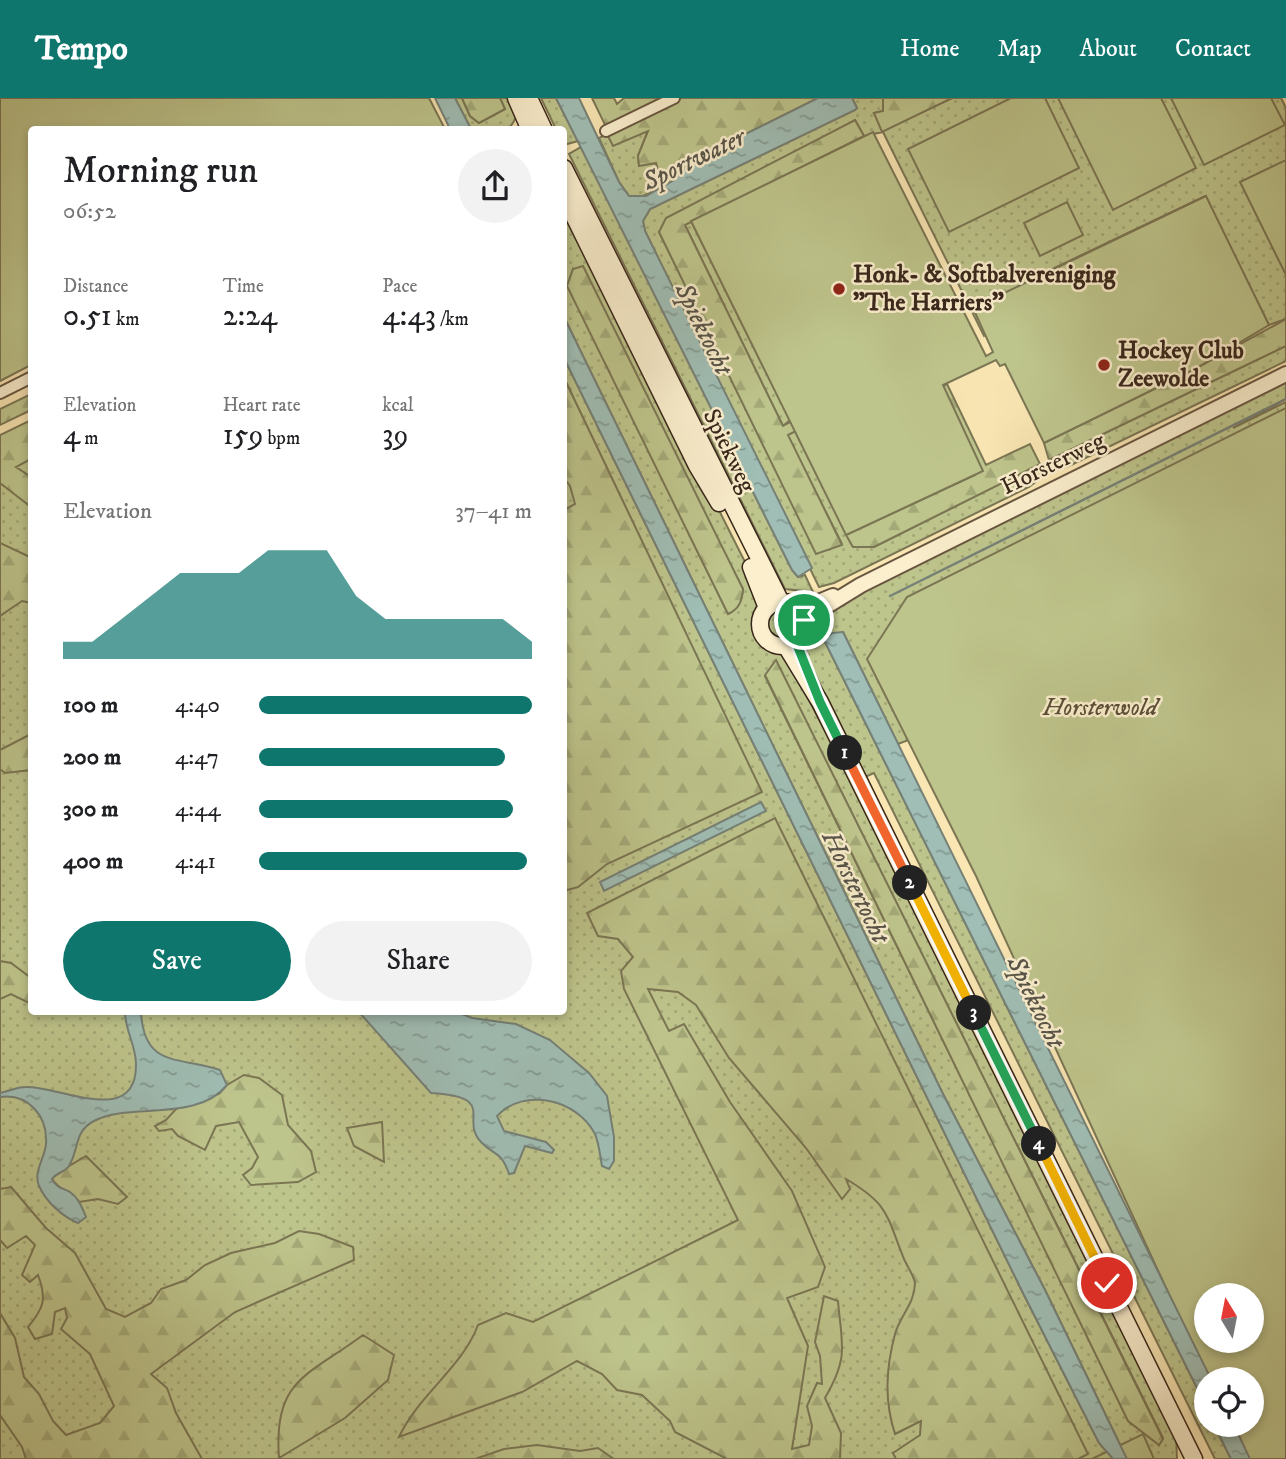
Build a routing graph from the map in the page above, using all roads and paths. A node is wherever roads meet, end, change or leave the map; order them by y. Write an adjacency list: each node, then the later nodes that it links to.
1 (516, 98): 4 (main road)
2 (529, 98): 4 (main road)
3 (674, 98): 5 (street)
4 (532, 126)
5 (606, 131)
6 (567, 174): 11 (main road, Spiekweg)
7 (567, 202): 11 (main road, Spiekweg)
8 (1286, 374): 12 (street, Horsterweg)
9 (28, 379): 10 (street)
10 (0, 393)
11 (774, 605): 12 (main road); 13 (main road)
12 (802, 615): 13 (main road)
13 (791, 644): 14 (main road)
14 (1194, 1459)

